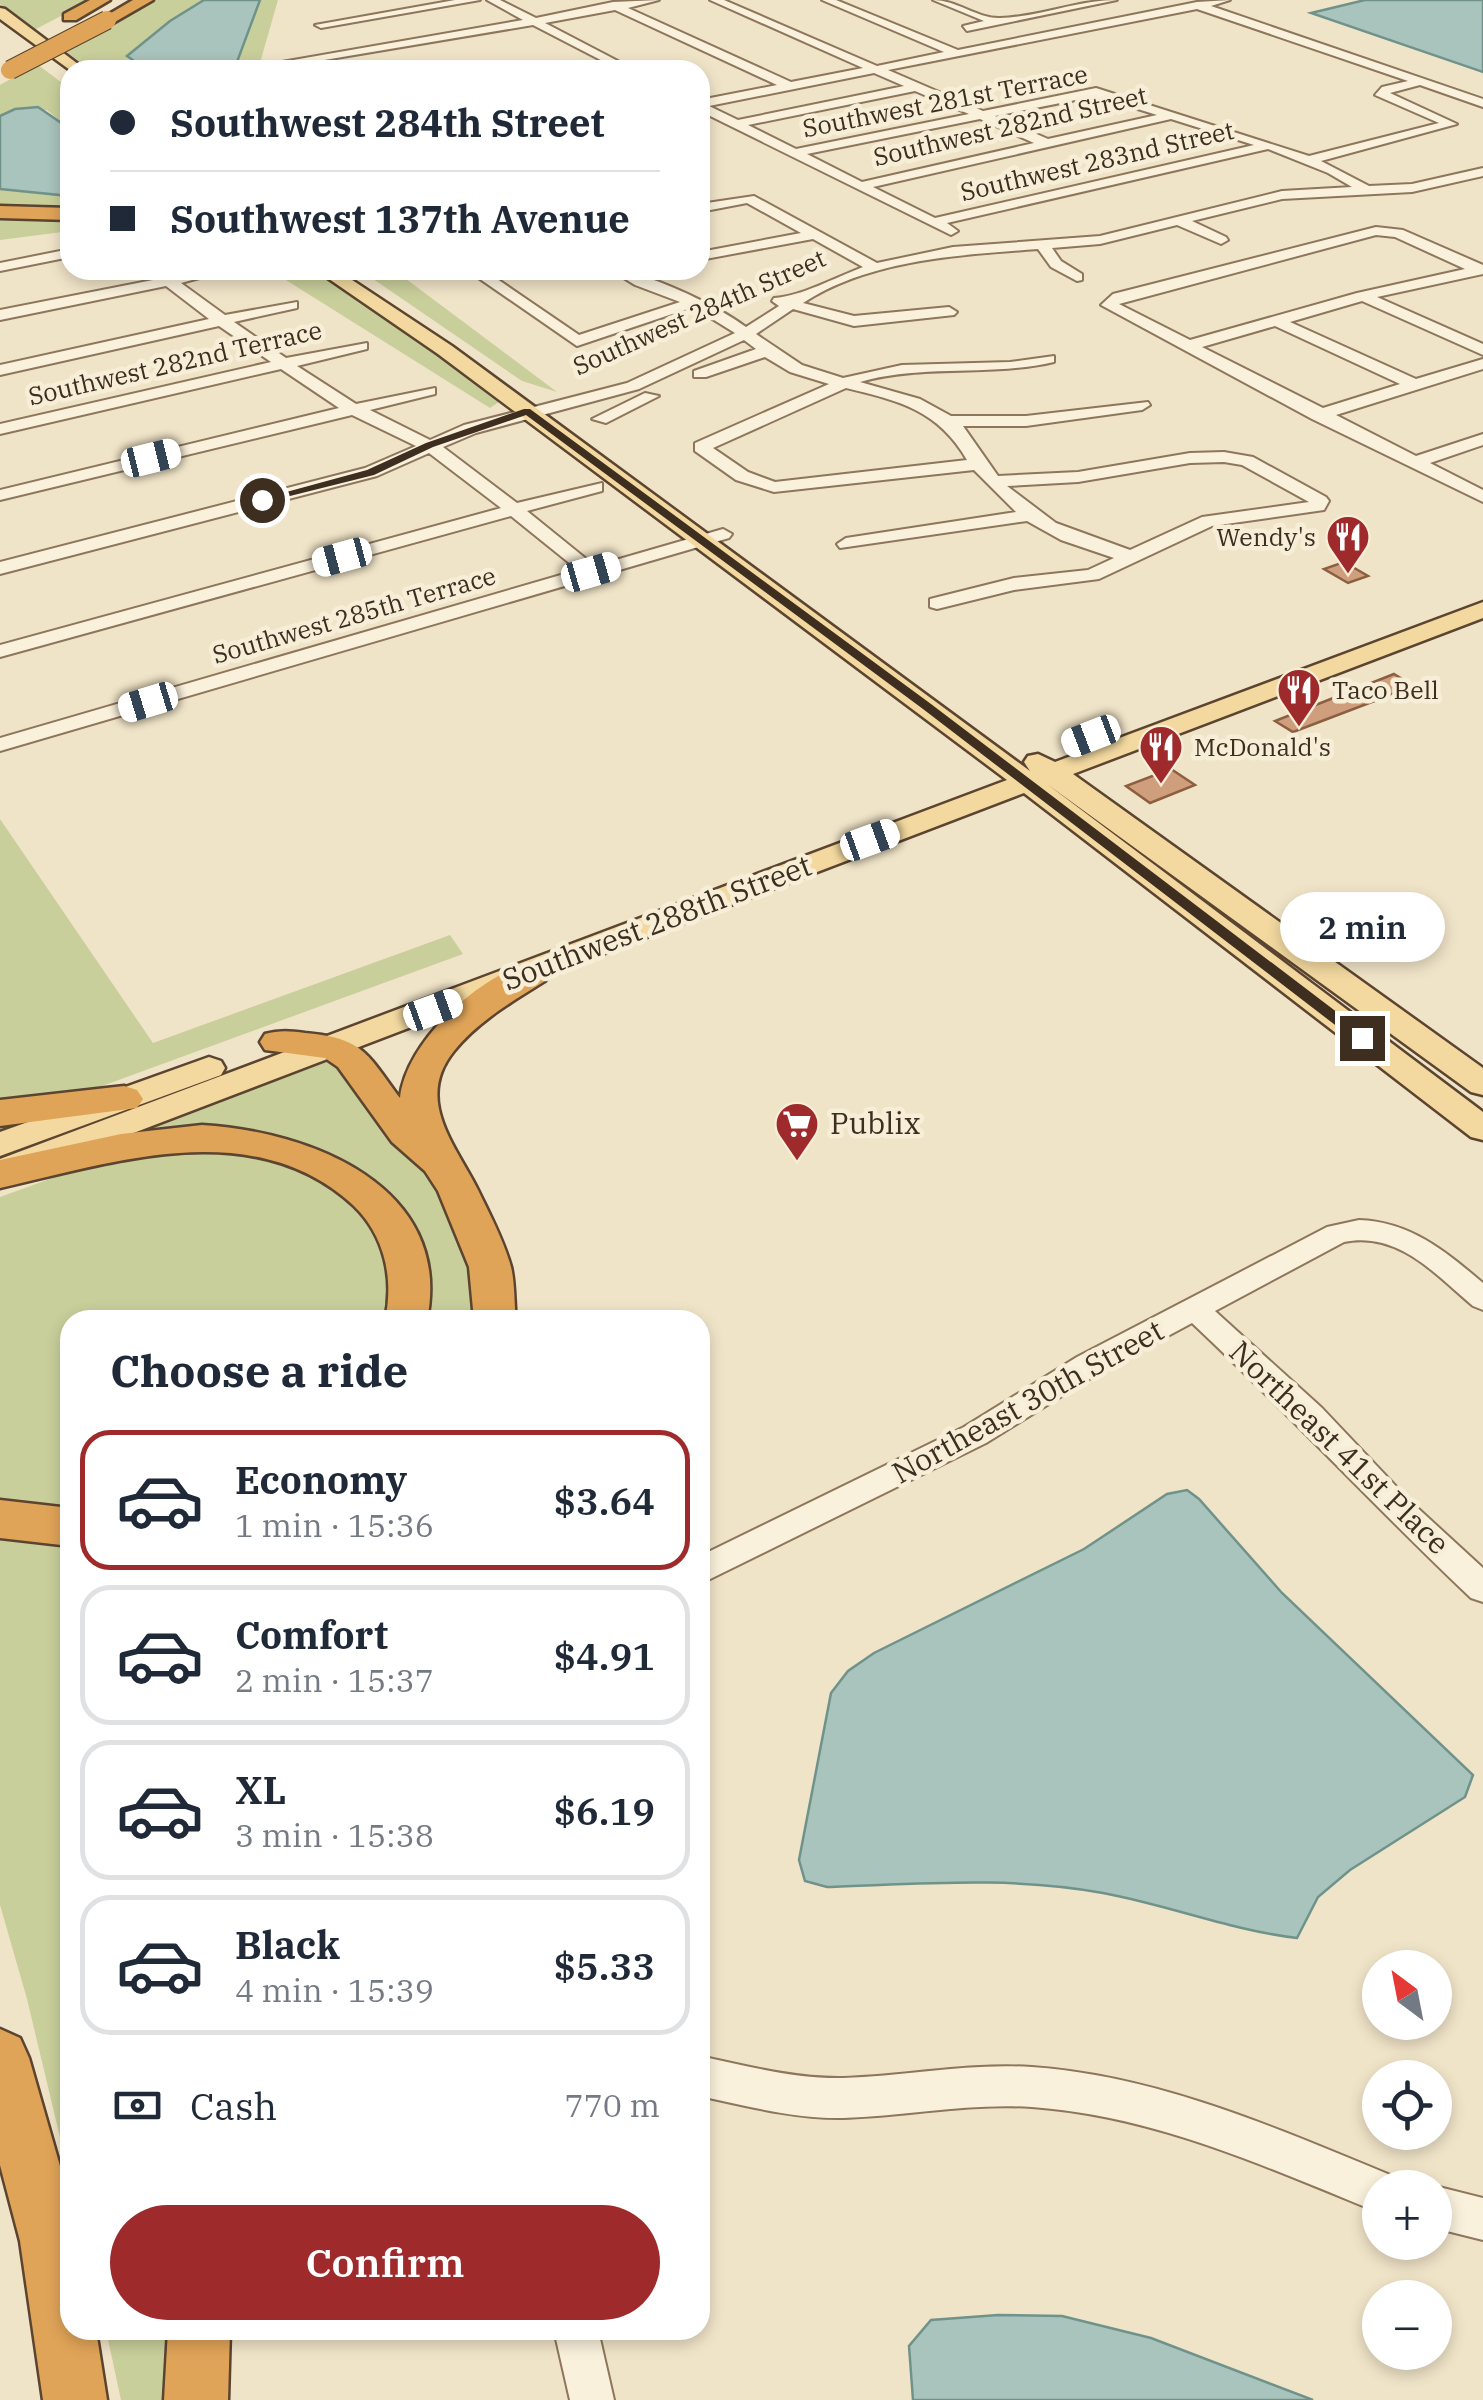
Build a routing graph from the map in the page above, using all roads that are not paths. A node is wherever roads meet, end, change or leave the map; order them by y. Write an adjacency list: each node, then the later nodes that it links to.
1 (102, 0): 19 (highway)
2 (145, 0): 26 (highway, bridge)
3 (474, 0): 22 (street)
4 (492, 0): 15 (street)
5 (602, 0): 14 (street)
6 (654, 0): 14 (street)
7 (715, 0): 24 (street)
8 (826, 0): 20 (street)
9 (938, 0): 17 (street)
10 (1111, 0): 17 (street)
11 (1182, 0): 13 (street)
12 (1224, 0): 13 (street)
13 (1197, 5): 20 (street); 27 (street)
14 (616, 6): 15 (street); 28 (street)
15 (532, 20): 22 (street); 23 (street)
16 (3, 21): 21 (main road); 25 (main road)
17 (995, 22): 18 (street)
18 (966, 28)
19 (18, 44)
20 (956, 52): 24 (street)
21 (63, 60)
22 (314, 60)
23 (610, 60)
24 (873, 69): 28 (street); 29 (street)
25 (60, 73)
26 (3, 75)
27 (1421, 82): 31 (street); 39 (street)
28 (788, 86): 30 (street)
29 (912, 88): 33 (street); 35 (street)
30 (710, 103)
31 (1483, 103)
32 (710, 110): 35 (street)
33 (978, 114): 34 (street, Southwest 281st Terrace); 36 (street); 38 (street, Southwest 281st Terrace)
34 (1170, 116): 36 (street, Southwest 282nd Street); 37 (street)
35 (736, 124): 38 (street)
36 (1046, 143): 41 (street, Southwest 282nd Street)
37 (1269, 144): 39 (street); 47 (street, Southwest 283nd Street)
38 (795, 153): 41 (street)
39 (1310, 160): 42 (street)
40 (1483, 172): 42 (street, Southwest 284th Street)
41 (861, 186): 47 (street)
42 (1368, 191): 46 (street, Southwest 284th Street)
43 (710, 206): 48 (street)
44 (0, 212): 45 (highway)
45 (60, 214)
46 (1177, 220): 49 (street); 50 (street, Southwest 284th Street)
47 (935, 222): 51 (street)
48 (814, 235): 52 (street); 55 (street)
49 (1221, 240)
50 (1044, 246): 51 (street, Southwest 284th Street); 57 (street)
51 (969, 250): 55 (street, Southwest 284th Street)
52 (710, 254)
53 (60, 255): 54 (street)
54 (0, 267)
55 (875, 268): 66 (street, Southwest 284th Street)
56 (1482, 269): 64 (street); 74 (street)
57 (1077, 277)
58 (142, 280): 69 (street)
59 (169, 280): 70 (street)
60 (341, 280): 86 (main road)
61 (363, 280): 86 (main road)
62 (489, 280): 65 (street)
63 (642, 280): 65 (street)
64 (1362, 296): 71 (street); 76 (street)
65 (692, 303): 72 (street)
66 (786, 303): 68 (street); 72 (street, Southwest 284th Street)
67 (292, 305): 70 (street)
68 (949, 312)
69 (0, 316)
70 (222, 321): 78 (street); 80 (street)
71 (1276, 321): 74 (street); 82 (street)
72 (741, 330): 75 (street); 86 (street, Southwest 284th Street)
73 (360, 346): 78 (street, Southwest 282nd Terrace)
74 (1187, 346): 87 (street)
75 (769, 350): 81 (street); 88 (street)
76 (1483, 350)
77 (1048, 360): 81 (street)
78 (284, 363): 85 (street); 90 (street, Southwest 282nd Terrace)
79 (1483, 364): 82 (street)
80 (0, 370)
81 (845, 380): 89 (street); 94 (street)
82 (1414, 385): 87 (street)
83 (430, 391): 85 (street)
84 (1142, 405): 89 (street)
85 (351, 409): 92 (street); 97 (street)
86 (537, 409): 92 (street, Southwest 284th Street); 101 (main road)
87 (1318, 415): 93 (street)
88 (600, 419)
89 (948, 421): 94 (street)
90 (0, 429)
91 (1483, 439): 93 (street)
92 (430, 445): 99 (street); 104 (street, Southwest 284th Street)
93 (1413, 462): 98 (street)
94 (978, 464): 95 (street)
95 (994, 481): 100 (street); 103 (street)
96 (596, 487): 99 (street)
97 (0, 495)
98 (1483, 497)
99 (513, 510): 105 (street); 109 (street)
100 (1026, 516): 102 (street); 103 (street)
101 (712, 537): 105 (street, Southwest 285th Terrace); 111 (main road)
102 (846, 544)
103 (1134, 558): 107 (street)
104 (0, 568)
105 (591, 572): 110 (street, Southwest 285th Terrace)
106 (1483, 590): 111 (main road, Southwest 288th Street)
107 (937, 603)
108 (1483, 610): 111 (main road, Southwest 288th Street)
109 (0, 650)
110 (0, 745)
111 (1029, 770): 112 (main road, Southwest 288th Street); 113 (main road, Southwest 288th Street); 115 (main road); 118 (main road)
112 (532, 973): 114 (main road, Southwest 288th Street); 120 (highway)
113 (278, 1042): 114 (highway); 116 (main road, Southwest 288th Street)
114 (334, 1047): 120 (highway); 121 (main road, Southwest 288th Street)
115 (1483, 1084)
116 (124, 1099): 117 (highway); 119 (main road, Southwest 288th Street)
117 (0, 1113)
118 (1483, 1129)
119 (0, 1145)
120 (439, 1162): 125 (highway)
121 (0, 1173): 124 (highway)
122 (1483, 1298): 123 (street, Northeast 30th Street)
123 (1194, 1309): 128 (street, Northeast 30th Street); 129 (street, Northeast 41st Place)
124 (407, 1310)
125 (493, 1310)
126 (0, 1519): 127 (highway)
127 (60, 1527)
128 (710, 1566)
129 (1483, 1588)
130 (0, 2058): 135 (highway)
131 (710, 2078): 132 (street)
132 (1362, 2185)
133 (1452, 2211): 134 (street)
134 (1483, 2219)
135 (60, 2298)
136 (67, 2340): 139 (highway)
137 (199, 2340): 140 (highway)
138 (578, 2340): 141 (street)
139 (76, 2400)
140 (196, 2400)
141 (592, 2400)

